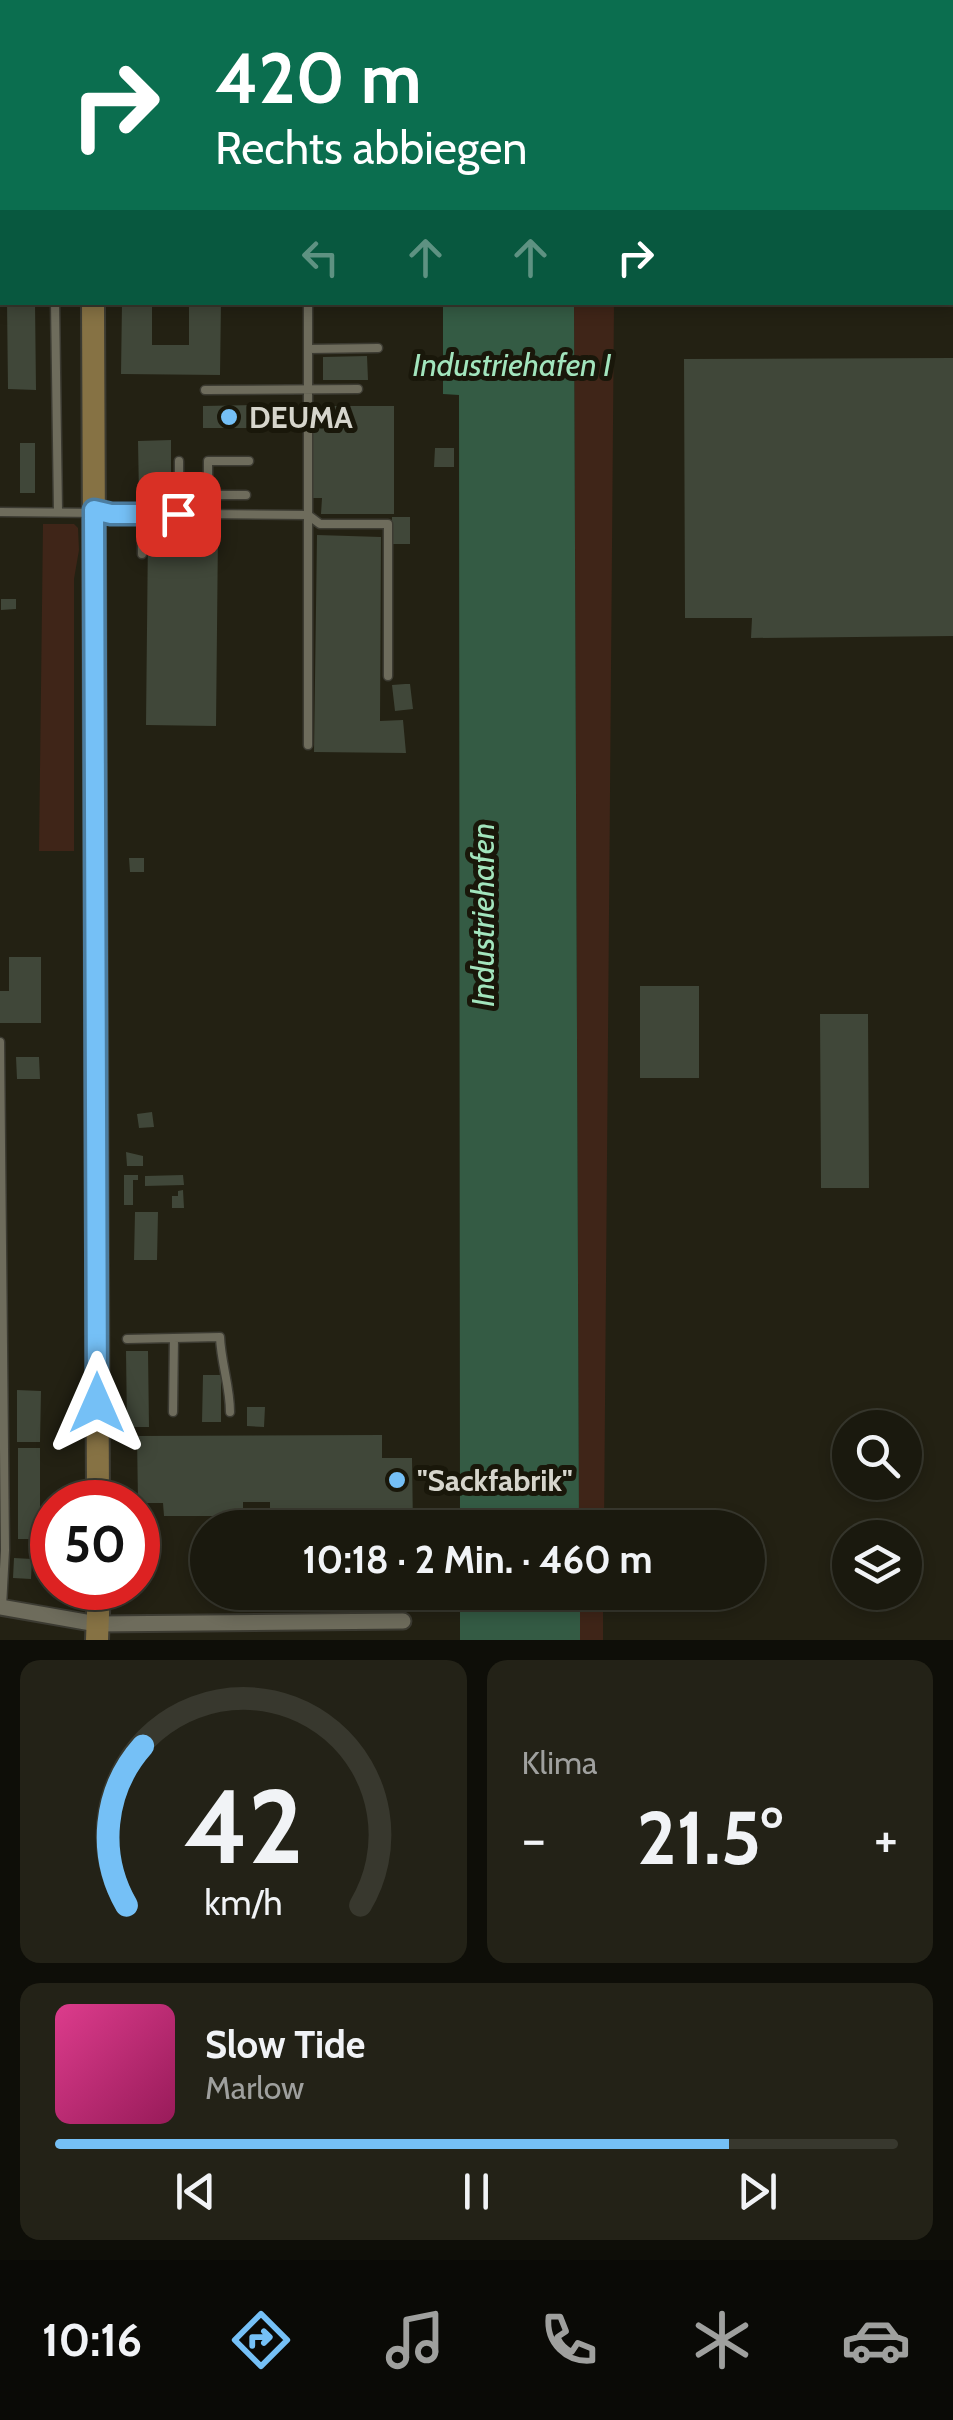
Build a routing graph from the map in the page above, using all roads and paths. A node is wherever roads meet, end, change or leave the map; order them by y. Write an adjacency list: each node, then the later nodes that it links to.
1 (55, 305): 14 (lane)
2 (93, 305): 13 (main road)
3 (308, 305): 5 (lane)
4 (378, 348): 5 (lane)
5 (308, 349): 6 (lane)
6 (308, 388): 7 (lane); 8 (lane); 19 (lane)
7 (358, 389)
8 (205, 390)
9 (178, 461): 17 (lane)
10 (249, 461): 11 (lane)
11 (208, 495): 12 (lane); 18 (lane)
12 (246, 496)
13 (94, 510): 14 (lane); 16 (lane); 29 (main road)
14 (58, 511): 15 (lane)
15 (0, 512)
16 (142, 514): 17 (lane); 20 (lane)
17 (178, 514): 18 (lane)
18 (208, 515): 19 (lane)
19 (308, 516): 21 (lane); 22 (lane)
20 (142, 554)
21 (388, 676)
22 (308, 745)
23 (0, 1042): 24 (lane)
24 (2, 1338): 30 (lane)
25 (174, 1338): 26 (lane); 27 (lane); 28 (lane)
26 (127, 1339)
27 (173, 1412)
28 (230, 1412)
29 (98, 1480)
30 (3, 1549): 31 (lane)
31 (1, 1607): 33 (street)
32 (402, 1621): 33 (street)
33 (97, 1632)

